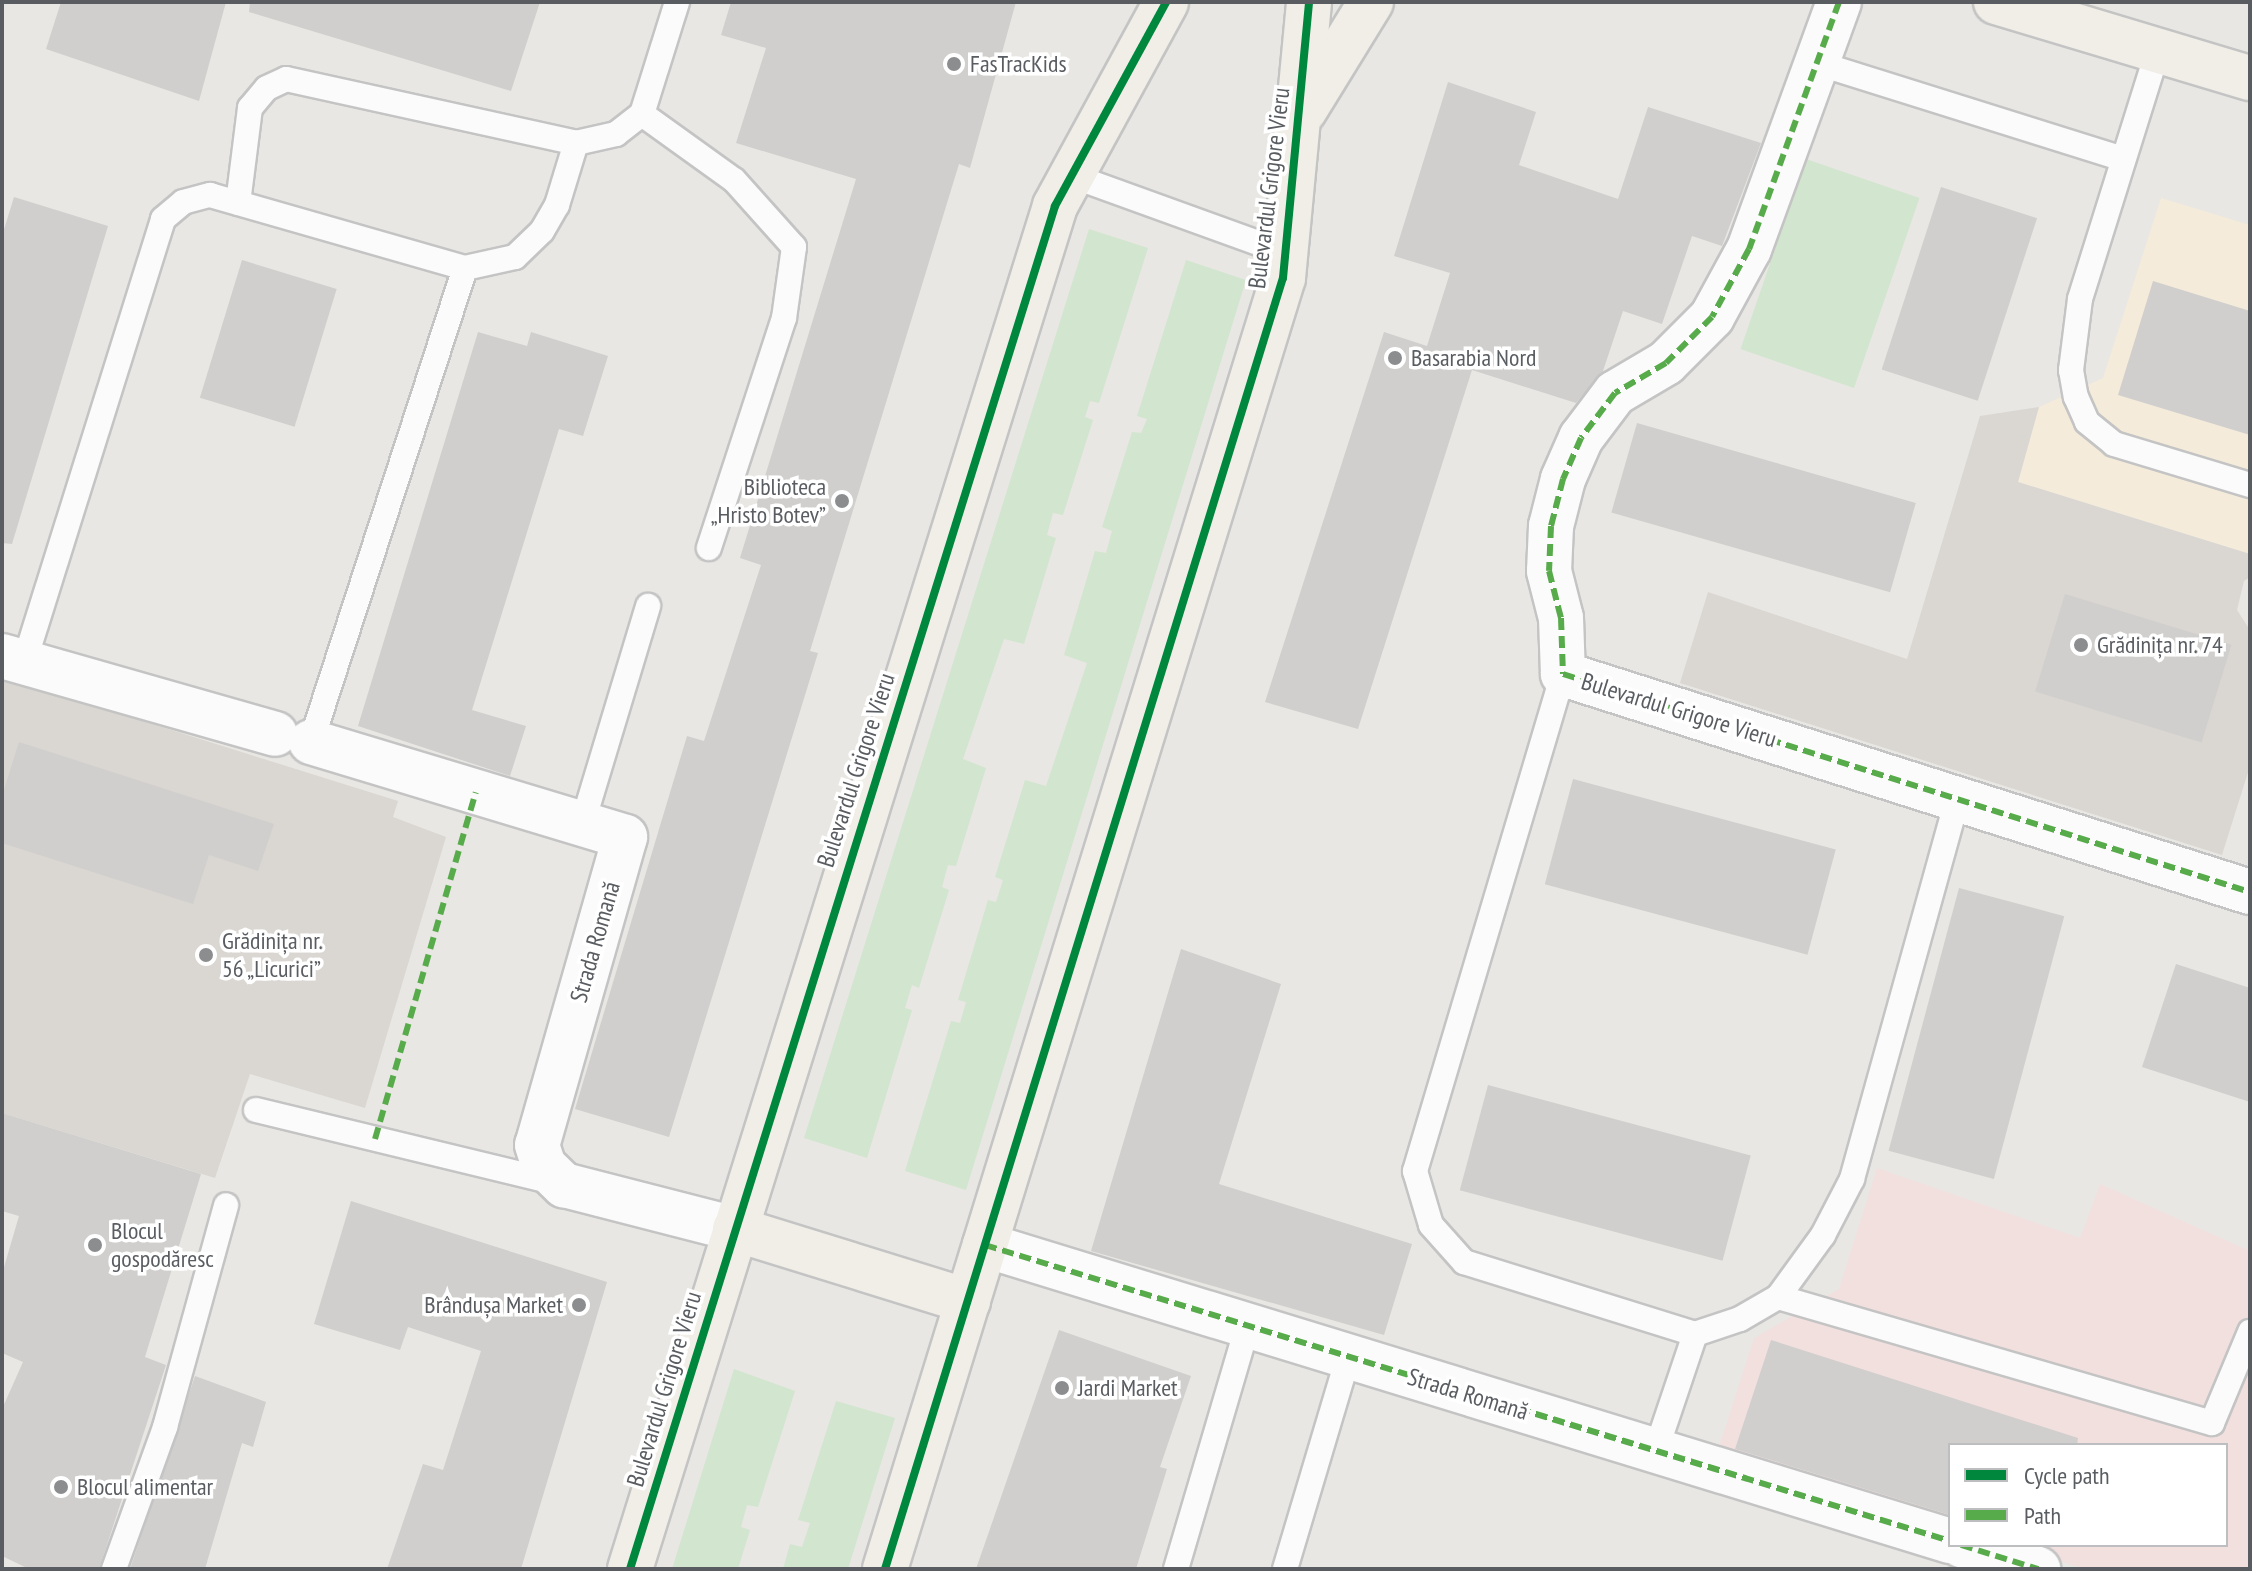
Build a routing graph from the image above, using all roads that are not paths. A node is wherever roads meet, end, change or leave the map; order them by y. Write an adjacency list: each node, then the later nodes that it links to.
1 (677, 2): 12 (lane)
2 (1130, 2): 10 (main road)
3 (1166, 2): 10 (main road, Bulevardul Grigore Vieru)
4 (1309, 2): 13 (main road, Bulevardul Grigore Vieru)
5 (1371, 2): 13 (main road)
6 (1839, 2): 9 (street, Bulevardul Grigore Vieru)
7 (1996, 2): 8 (main road)
8 (2158, 50): 11 (main road); 15 (lane)
9 (1817, 63): 15 (lane); 24 (street, Bulevardul Grigore Vieru)
10 (1129, 71): 16 (main road, Bulevardul Grigore Vieru)
11 (2250, 78)
12 (642, 114): 14 (lane); 21 (lane)
13 (1298, 119): 18 (main road, Bulevardul Grigore Vieru)
14 (576, 143): 17 (lane); 19 (lane)
15 (2123, 159): 20 (lane)
16 (1073, 176): 18 (lane); 32 (main road, Bulevardul Grigore Vieru)
17 (238, 203): 19 (lane); 23 (lane)
18 (1286, 253): 33 (main road, Bulevardul Grigore Vieru)
19 (465, 268): 25 (lane)
20 (2250, 485)
21 (709, 548)
22 (648, 606): 27 (lane)
23 (13, 660): 25 (street, Strada Romană)
24 (1563, 674): 26 (street, Bulevardul Grigore Vieru); 38 (lane)
25 (293, 738): 27 (street, Strada Romană)
26 (1958, 797): 28 (street, Bulevardul Grigore Vieru); 34 (lane)
27 (582, 825): 30 (street, Strada Romană)
28 (2250, 892)
29 (256, 1110): 30 (lane)
30 (564, 1185): 32 (street)
31 (226, 1205): 43 (lane)
32 (735, 1229): 35 (main road); 44 (main road, Bulevardul Grigore Vieru)
33 (985, 1245): 35 (main road, Bulevardul Grigore Vieru); 36 (street, Strada Romană)
34 (1778, 1297): 37 (lane); 38 (lane)
35 (968, 1301): 45 (main road, Bulevardul Grigore Vieru)
36 (1247, 1327): 39 (street, Strada Romană); 46 (lane)
37 (2250, 1332)
38 (1695, 1334): 40 (lane)
39 (1348, 1358): 40 (street, Strada Romană); 47 (lane)
40 (1656, 1450): 41 (street, Strada Romană)
41 (1948, 1540)
42 (1967, 1547): 48 (street)
43 (114, 1569)
44 (630, 1569)
45 (885, 1569)
46 (1176, 1569)
47 (1285, 1569)
48 (2038, 1569)

